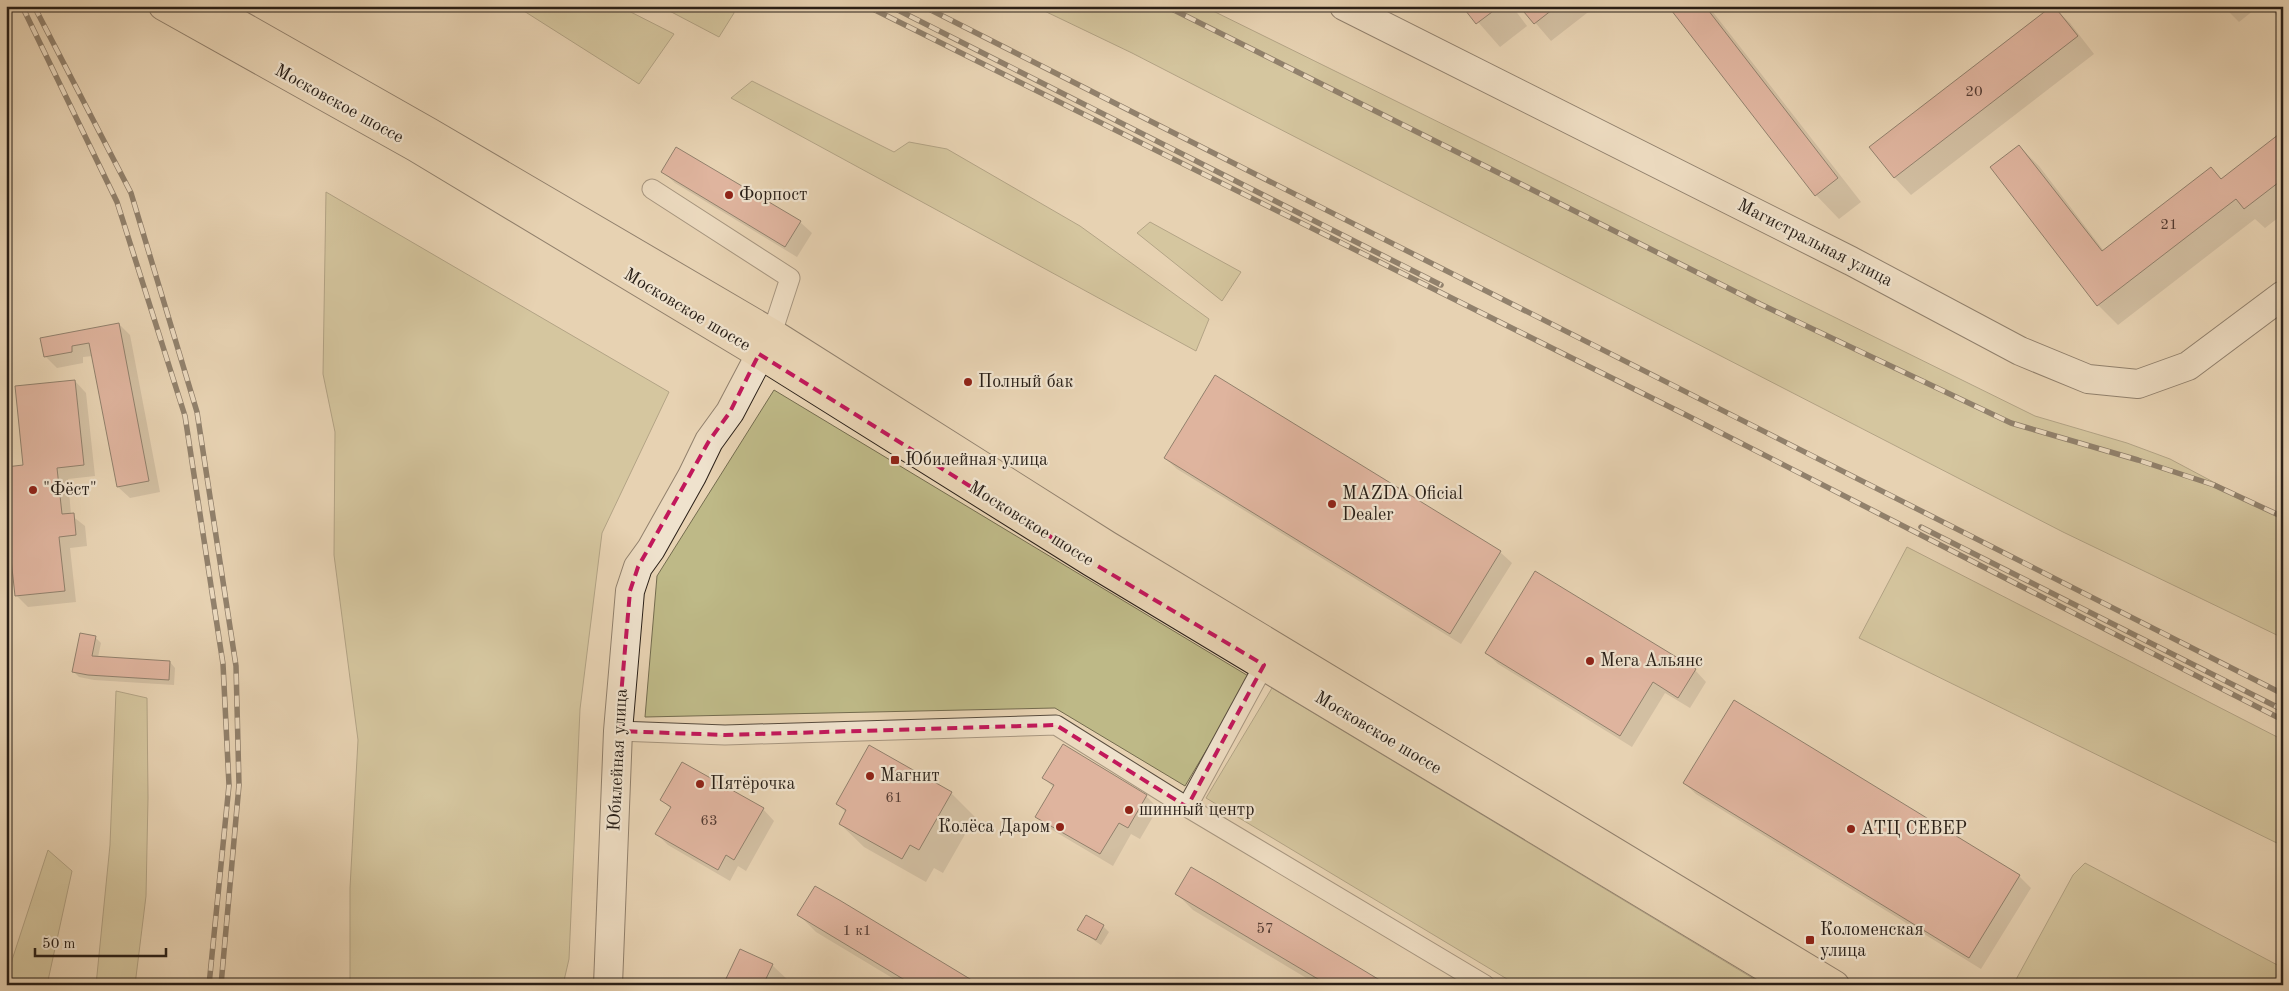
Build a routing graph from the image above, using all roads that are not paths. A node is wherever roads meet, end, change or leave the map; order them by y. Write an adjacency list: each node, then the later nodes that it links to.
1 (163, 6): 6 (main road, Московское шоссе)
2 (207, 6): 6 (main road, Московское шоссе)
3 (1344, 6): 5 (street, Магистральная улица)
4 (652, 189): 6 (street)
5 (2283, 296)
6 (766, 343): 7 (main road, Московское шоссе); 8 (street, Юбилейная улица); 13 (main road, Московское шоссе)
7 (1264, 665): 9 (street); 12 (main road, Московское шоссе)
8 (618, 731): 9 (street); 10 (street, Юбилейная улица)
9 (1187, 807): 11 (street)
10 (608, 985)
11 (1485, 985)
12 (1794, 985)
13 (1835, 985)

